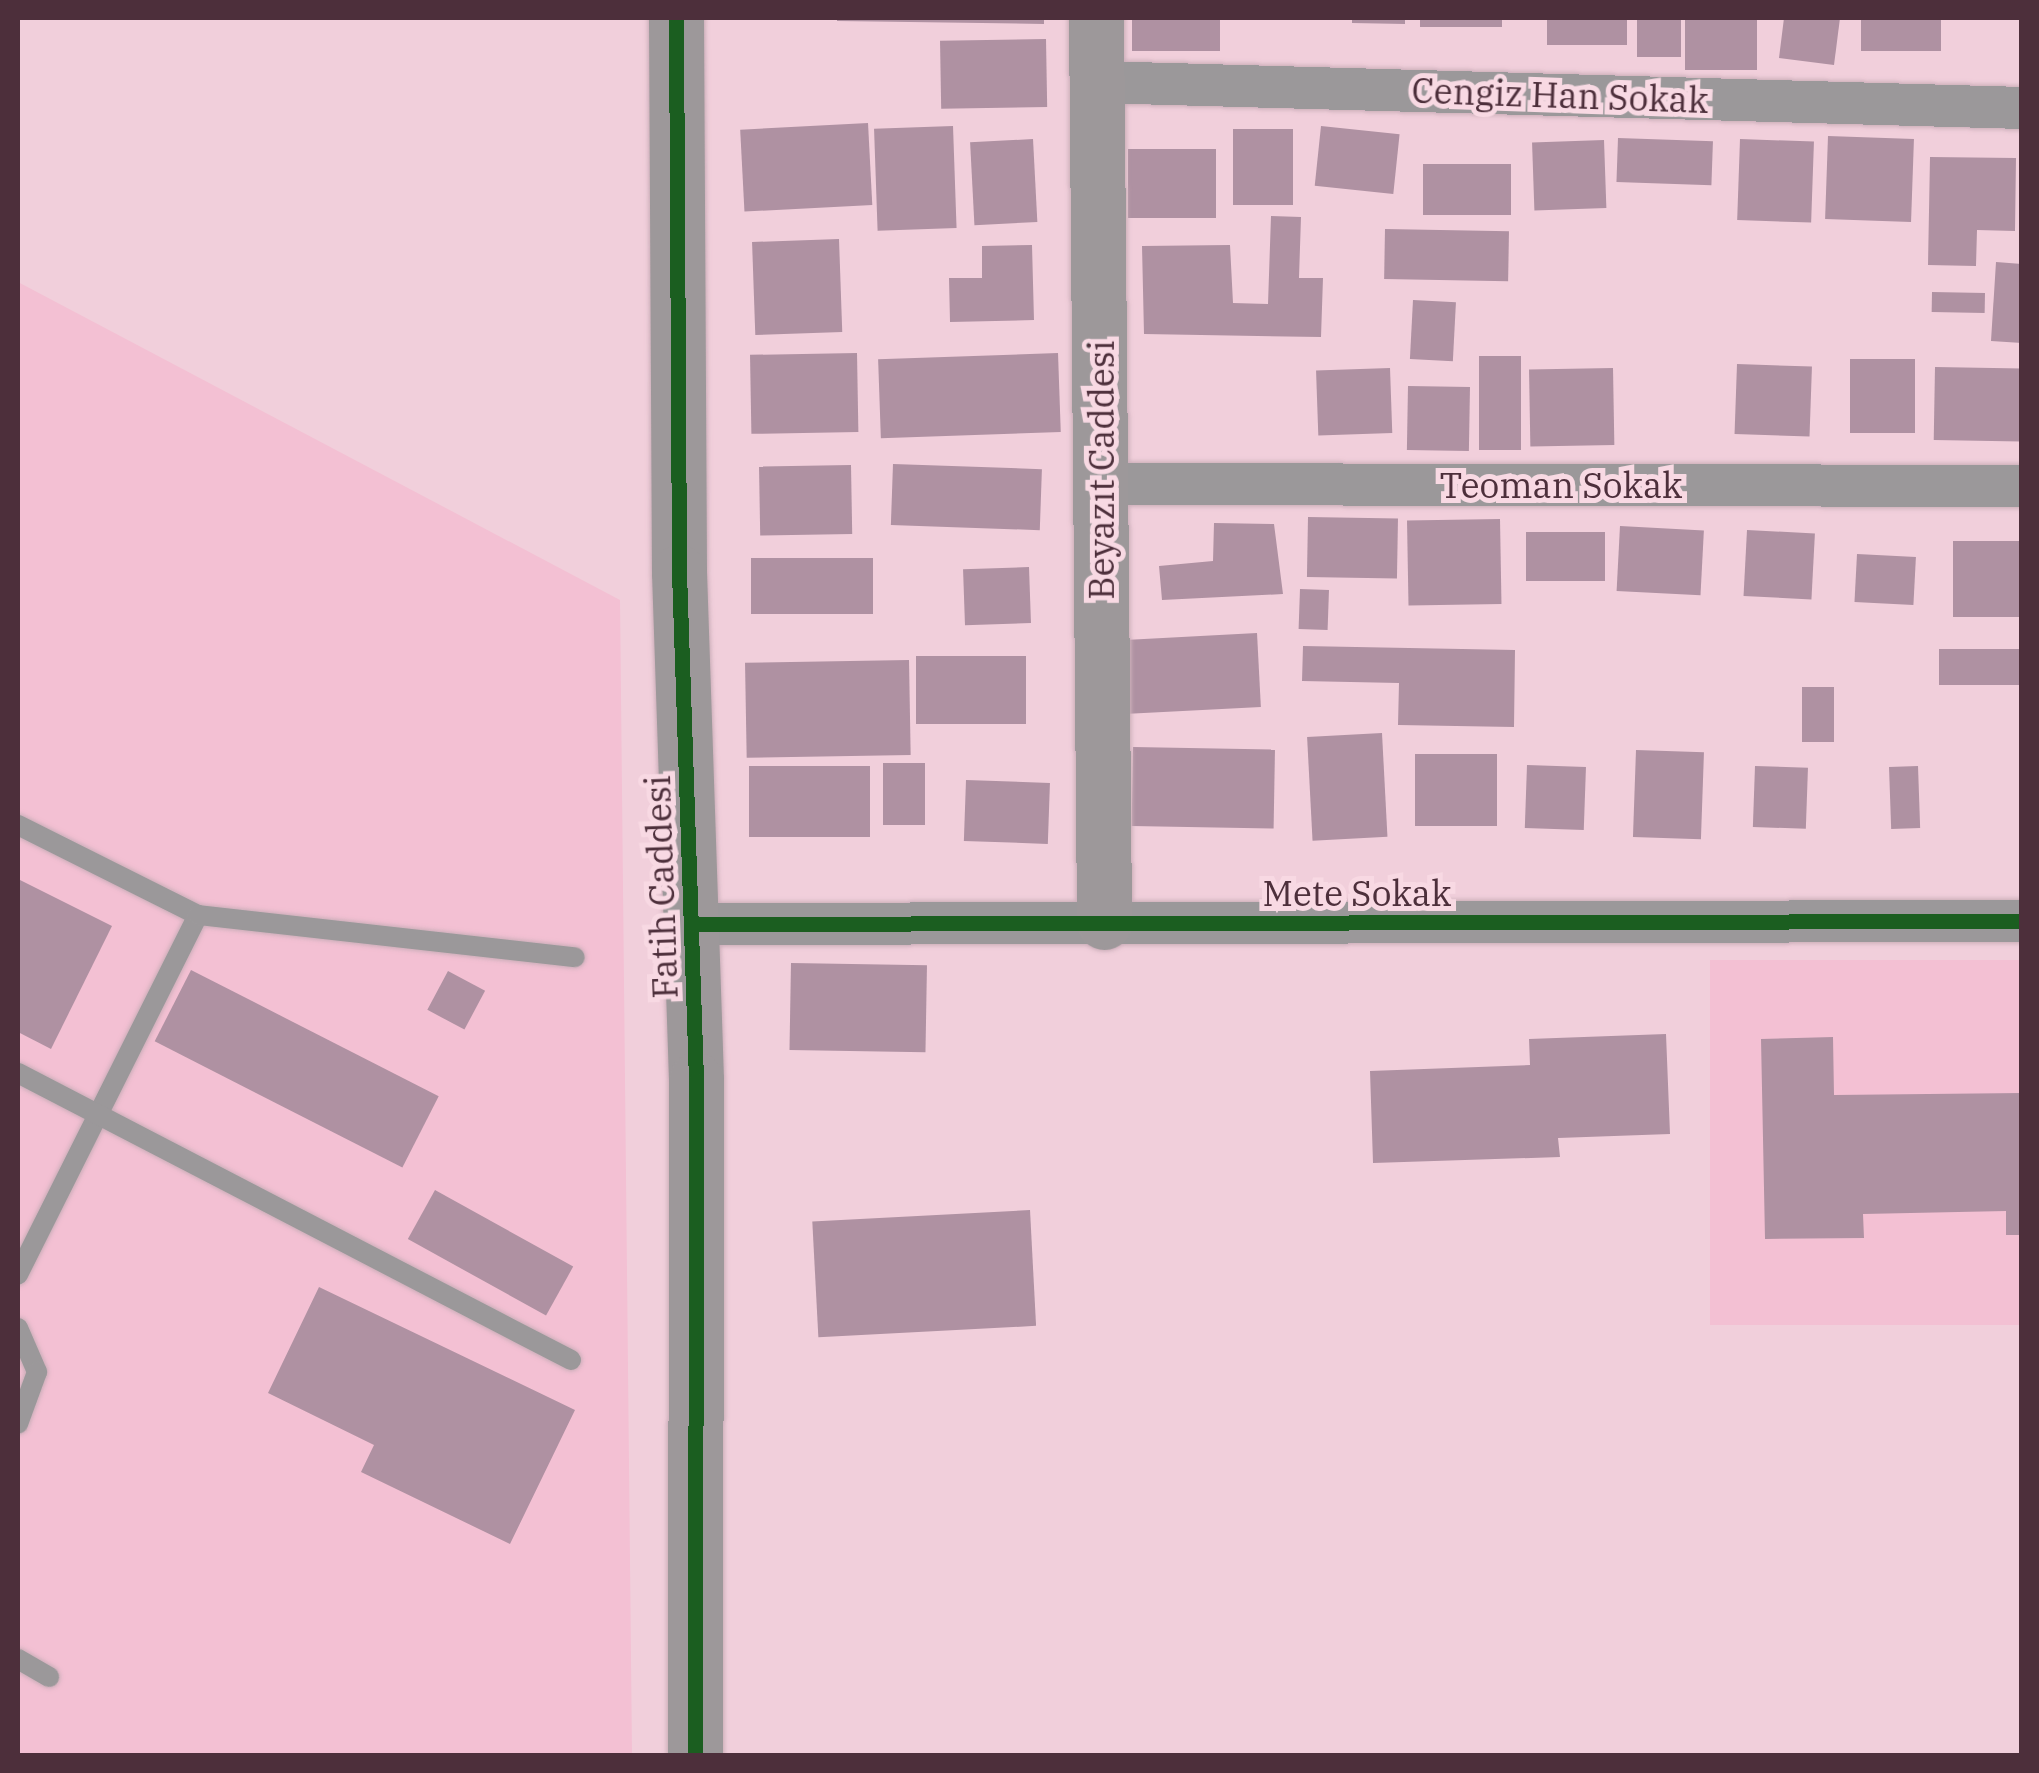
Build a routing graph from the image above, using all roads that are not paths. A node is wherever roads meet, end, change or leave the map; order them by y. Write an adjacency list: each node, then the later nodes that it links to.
1 (676, 18): 11 (street, Fatih Caddesi)
2 (1096, 18): 3 (street, Beyazıt Caddesi)
3 (1098, 82): 4 (street, Cengiz Han Sokak); 5 (street, Beyazıt Caddesi)
4 (2022, 108)
5 (1101, 484): 6 (street, Teoman Sokak); 10 (street, Beyazıt Caddesi)
6 (2022, 486)
7 (18, 825): 8 (lane)
8 (198, 916): 12 (lane); 14 (lane)
9 (2022, 920): 10 (street, Mete Sokak)
10 (1104, 922): 11 (street, Mete Sokak)
11 (693, 924): 21 (street, Fatih Caddesi)
12 (575, 956)
13 (18, 1072): 14 (lane)
14 (94, 1112): 15 (lane); 17 (lane)
15 (18, 1274)
16 (18, 1328): 18 (lane)
17 (571, 1360)
18 (18, 1424)
19 (18, 1660): 20 (lane)
20 (50, 1677)
21 (695, 1756)

